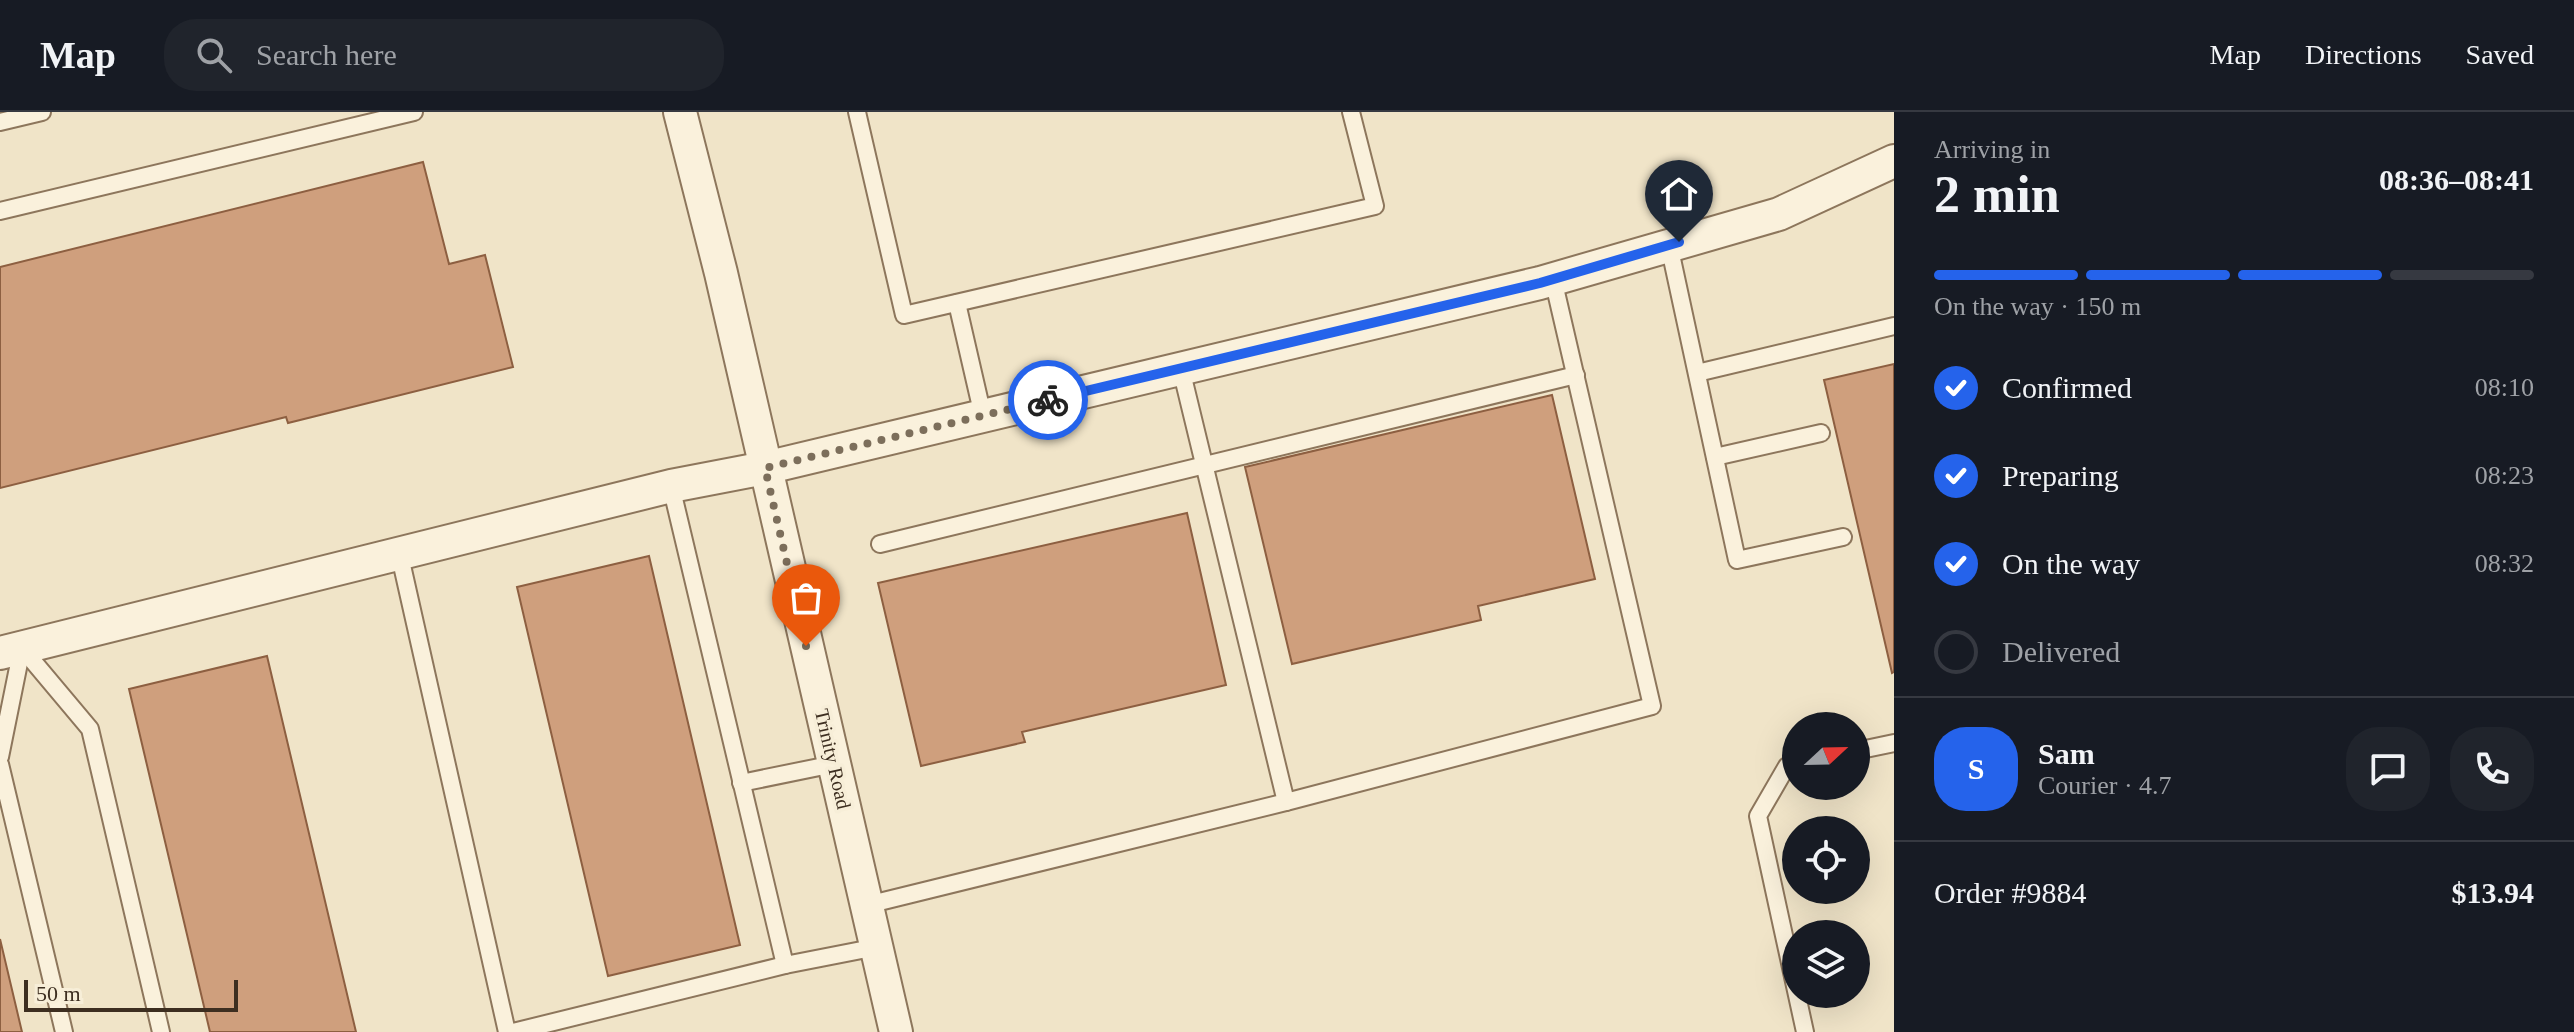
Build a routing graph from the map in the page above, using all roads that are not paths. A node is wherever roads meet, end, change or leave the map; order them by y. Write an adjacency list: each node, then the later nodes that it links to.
1 (42, 112): 6 (lane)
2 (414, 112): 8 (lane)
3 (680, 112): 20 (street, Trinity Road)
4 (857, 112): 11 (lane)
5 (1351, 112): 11 (lane)
6 (0, 122)
7 (1894, 161): 9 (street)
8 (0, 211)
9 (1669, 245): 10 (street); 14 (lane)
10 (1553, 279): 13 (street); 15 (lane)
11 (957, 303): 16 (lane)
12 (1894, 326): 14 (lane)
13 (1181, 369): 16 (street); 19 (lane)
14 (1697, 373): 18 (lane)
15 (1576, 375): 19 (lane); 33 (lane)
16 (983, 416): 20 (street)
17 (1821, 433): 18 (lane)
18 (1715, 457): 22 (lane)
19 (1204, 466): 23 (lane); 33 (lane)
20 (765, 468): 21 (street); 30 (street, Trinity Road)
21 (671, 486): 24 (street); 32 (lane)
22 (1843, 537)
23 (880, 544)
24 (399, 552): 25 (street); 39 (lane)
25 (11, 651): 28 (lane); 38 (lane)
26 (1894, 743): 27 (lane)
27 (1870, 748)
28 (0, 757)
29 (0, 764): 37 (lane)
30 (834, 764): 32 (lane); 34 (street, Trinity Road)
31 (1782, 775): 41 (lane)
32 (741, 783): 36 (lane)
33 (1286, 802): 34 (lane)
34 (867, 905): 35 (street, Trinity Road)
35 (877, 947): 36 (lane); 40 (street, Trinity Road)
36 (785, 965): 39 (lane)
37 (64, 1032)
38 (161, 1032)
39 (510, 1032)
40 (896, 1032)
41 (1805, 1032)

